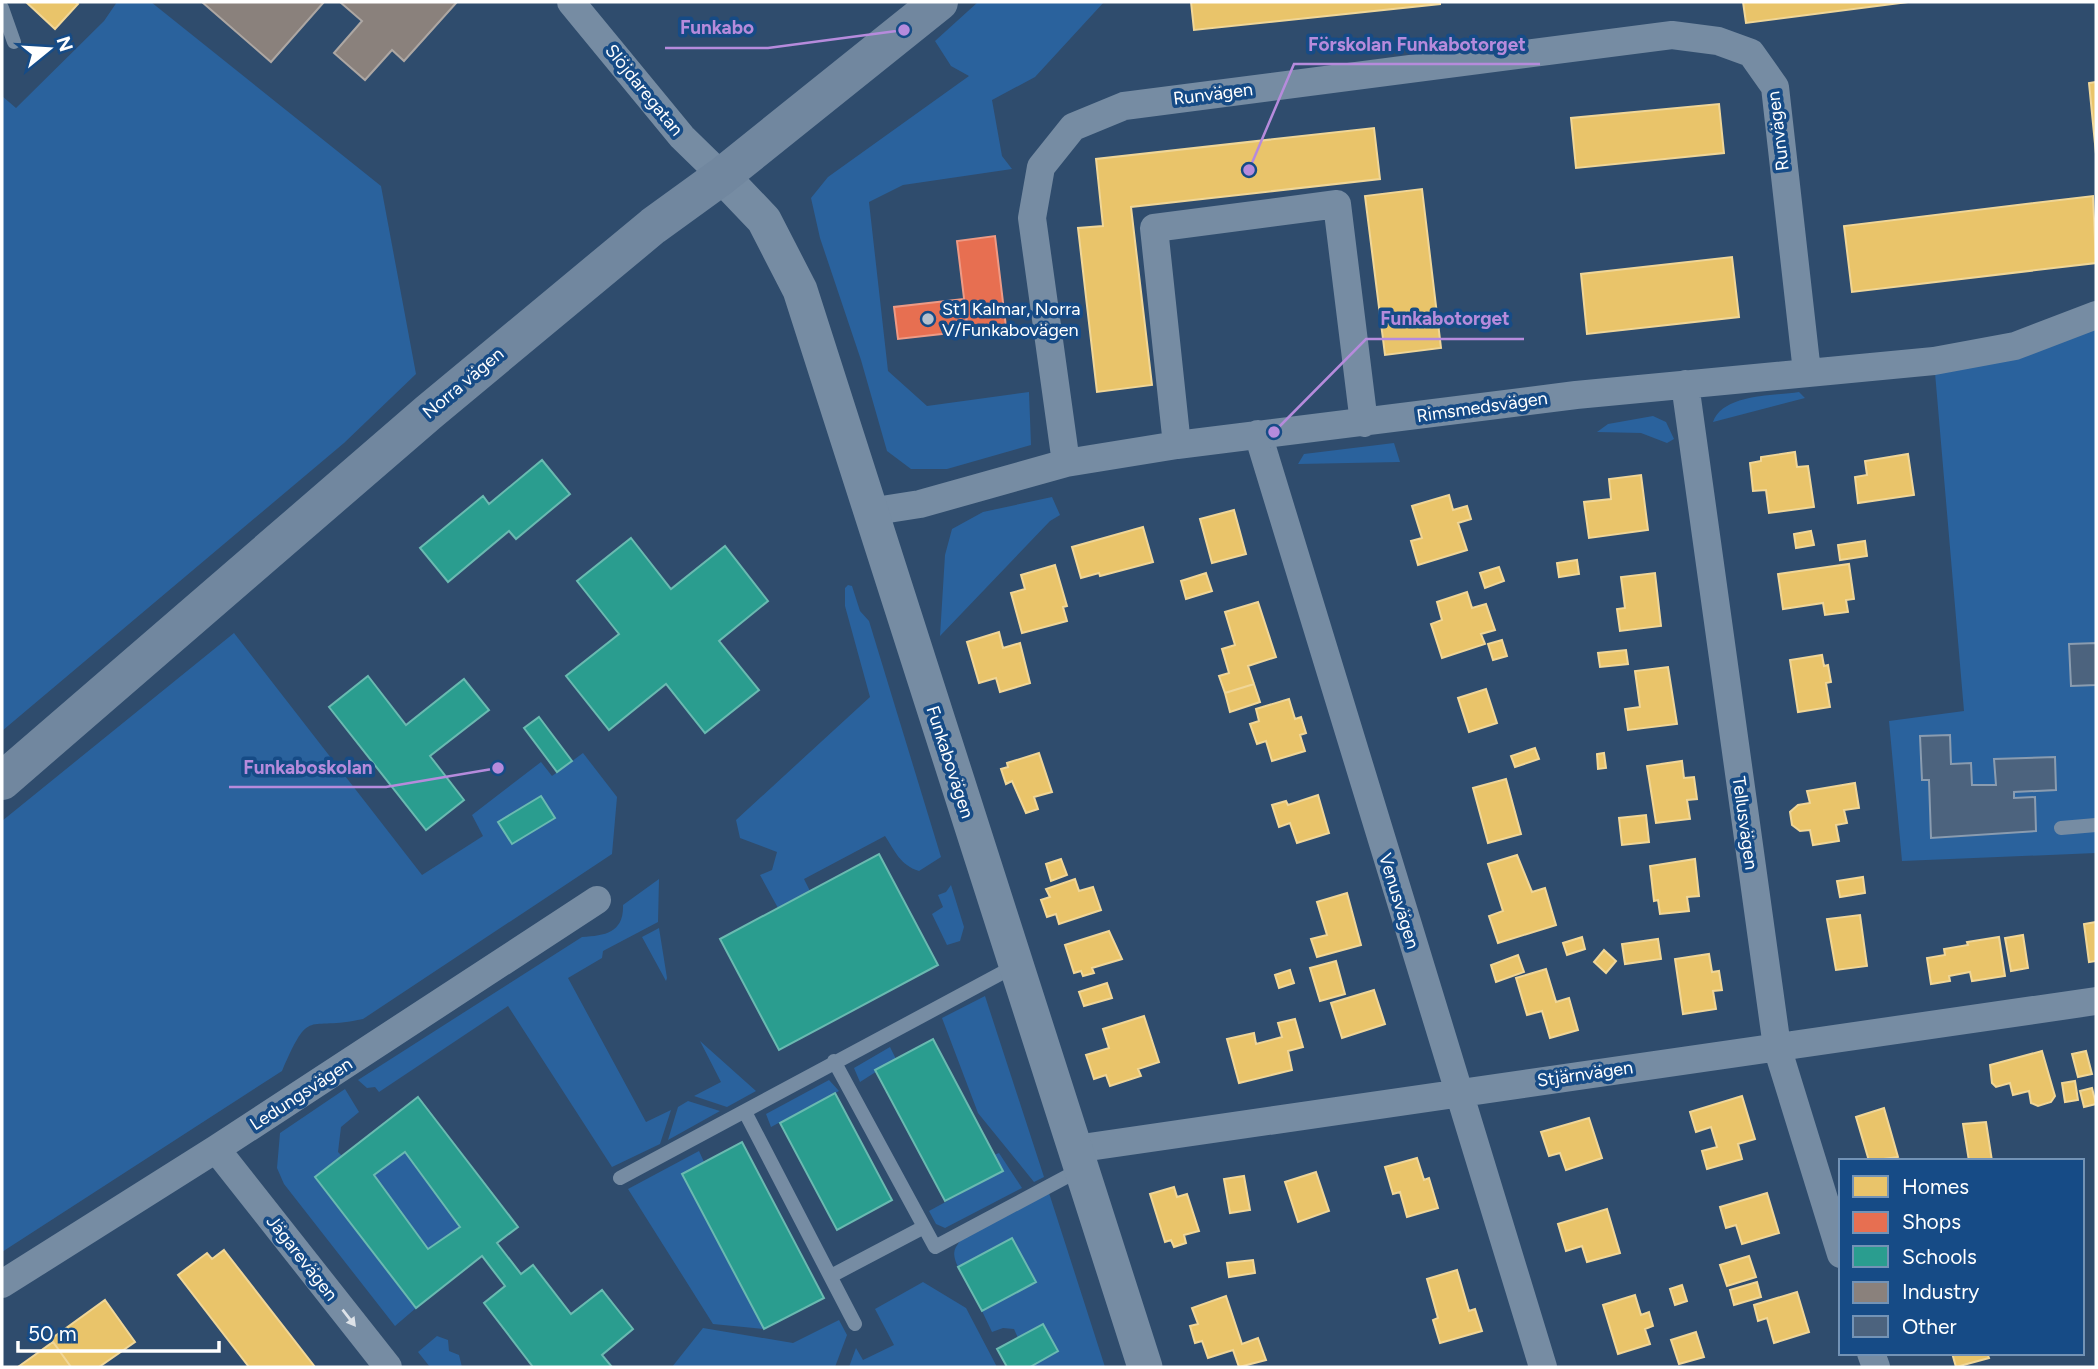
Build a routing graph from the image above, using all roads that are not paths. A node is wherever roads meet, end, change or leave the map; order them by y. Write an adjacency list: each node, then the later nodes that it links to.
1 (571, 2): 5 (street, Slöjdaregatan)
2 (939, 2): 5 (main road, Norra vägen)
3 (2, 8): 4 (lane)
4 (14, 42)
5 (722, 176): 13 (street, Funkabovägen); 14 (main road, Norra vägen)
6 (2096, 315): 7 (street, Rimsmedsvägen)
7 (1807, 372): 8 (street, Rimsmedsvägen); 12 (street, Runvägen)
8 (1685, 384): 9 (street, Rimsmedsvägen); 20 (street, Tellusvägen)
9 (1364, 423): 10 (street, Rimsmedsvägen); 11 (street)
10 (1258, 434): 11 (street, Rimsmedsvägen); 22 (street, Venusvägen)
11 (1177, 445): 12 (street, Rimsmedsvägen)
12 (1066, 463): 13 (street, Rimsmedsvägen)
13 (869, 512): 18 (street, Funkabovägen)
14 (2, 781)
15 (2096, 825): 16 (lane)
16 (2061, 828)
17 (597, 900): 24 (street, Ledungsvägen)
18 (1015, 966): 21 (lane); 25 (street, Funkabovägen)
19 (2096, 1001): 20 (street, Stjärnvägen)
20 (1777, 1047): 22 (street, Stjärnvägen); 28 (street, Tellusvägen)
21 (834, 1061): 23 (lane); 27 (lane)
22 (1458, 1092): 25 (street, Stjärnvägen); 34 (street, Venusvägen)
23 (745, 1112): 26 (lane); 29 (lane)
24 (216, 1149): 30 (street, Ledungsvägen); 32 (street, Jägarevägen, one-way to 32)
25 (1078, 1159): 27 (lane); 33 (street, Funkabovägen)
26 (620, 1178)
27 (925, 1227): 29 (lane)
28 (1839, 1248)
29 (831, 1276): 31 (lane)
30 (2, 1284)
31 (855, 1324)
32 (388, 1367)
33 (1145, 1367)
34 (1543, 1367)

